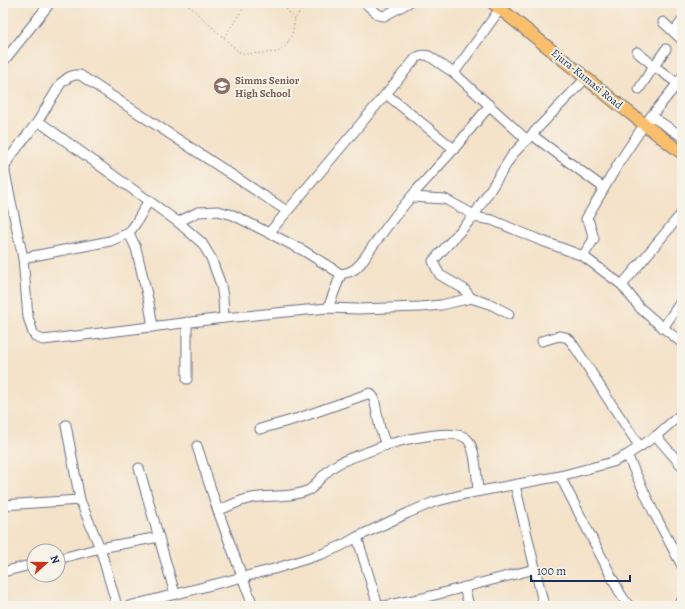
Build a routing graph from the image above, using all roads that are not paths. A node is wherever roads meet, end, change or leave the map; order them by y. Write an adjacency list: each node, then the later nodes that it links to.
1 (50, 3): 11 (street)
2 (365, 3): 3 (street)
3 (408, 3)
4 (496, 6): 13 (street); 14 (main road, Ejura-Kumasi Road)
5 (682, 21): 7 (street)
6 (663, 22): 7 (street)
7 (674, 32): 8 (street)
8 (682, 40)
9 (666, 49): 12 (street)
10 (637, 52): 12 (street)
11 (3, 62)
12 (654, 66): 15 (street); 16 (street)
13 (454, 73): 17 (street); 18 (street)
14 (586, 78): 20 (main road, Ejura-Kumasi Road); 22 (street)
15 (681, 82): 20 (street)
16 (639, 89)
17 (386, 94): 23 (street); 28 (street)
18 (490, 105): 22 (street); 23 (street)
19 (38, 121): 27 (street); 28 (street); 35 (street)
20 (648, 121): 21 (street); 24 (main road, Ejura-Kumasi Road); 25 (street)
21 (681, 134)
22 (530, 137): 25 (street); 30 (street)
23 (454, 149): 26 (street)
24 (682, 153)
25 (604, 188): 34 (street)
26 (411, 197): 30 (street); 36 (street)
27 (148, 200): 31 (street); 33 (street)
28 (287, 211): 32 (street)
29 (682, 213): 37 (street)
30 (474, 216): 34 (street); 38 (street)
31 (178, 222): 32 (street); 42 (street)
32 (269, 232): 36 (street)
33 (129, 233): 35 (street); 44 (street)
34 (583, 256): 37 (street)
35 (23, 258): 44 (street)
36 (341, 274): 40 (street)
37 (622, 285): 45 (street)
38 (471, 298): 40 (street); 41 (street)
39 (682, 300): 45 (street)
40 (328, 308): 42 (street)
41 (509, 314)
42 (224, 318): 43 (street)
43 (187, 322): 44 (street); 48 (street)
44 (153, 327)
45 (663, 328): 47 (street)
46 (542, 341): 55 (street)
47 (682, 343)
48 (187, 379)
49 (682, 413): 52 (street)
50 (66, 425): 62 (street)
51 (260, 428): 53 (street)
52 (656, 436): 55 (street); 57 (street)
53 (386, 445): 61 (street); 64 (street)
54 (197, 446): 64 (street)
55 (640, 447): 56 (street)
56 (627, 455): 59 (street); 70 (street)
57 (682, 466)
58 (139, 468): 66 (street)
59 (560, 476): 60 (street); 85 (street)
60 (515, 484): 61 (street); 71 (street)
61 (478, 491): 65 (street)
62 (80, 500): 63 (street); 67 (street)
63 (3, 505)
64 (218, 511): 73 (street)
65 (357, 537): 73 (street); 81 (street)
66 (159, 538): 67 (street); 75 (street)
67 (100, 548): 68 (street); 78 (street)
68 (66, 557)
69 (26, 566): 72 (street)
70 (682, 566)
71 (535, 569): 74 (street); 84 (street)
72 (3, 572)
73 (242, 577): 75 (street); 80 (street)
74 (464, 587): 82 (street); 83 (street)
75 (175, 594): 77 (street)
76 (682, 600): 86 (street)
77 (151, 603): 79 (street)
78 (117, 606)
79 (129, 606)
80 (253, 606)
81 (378, 606)
82 (384, 606)
83 (469, 606)
84 (544, 606)
85 (629, 606)
86 (678, 606)

